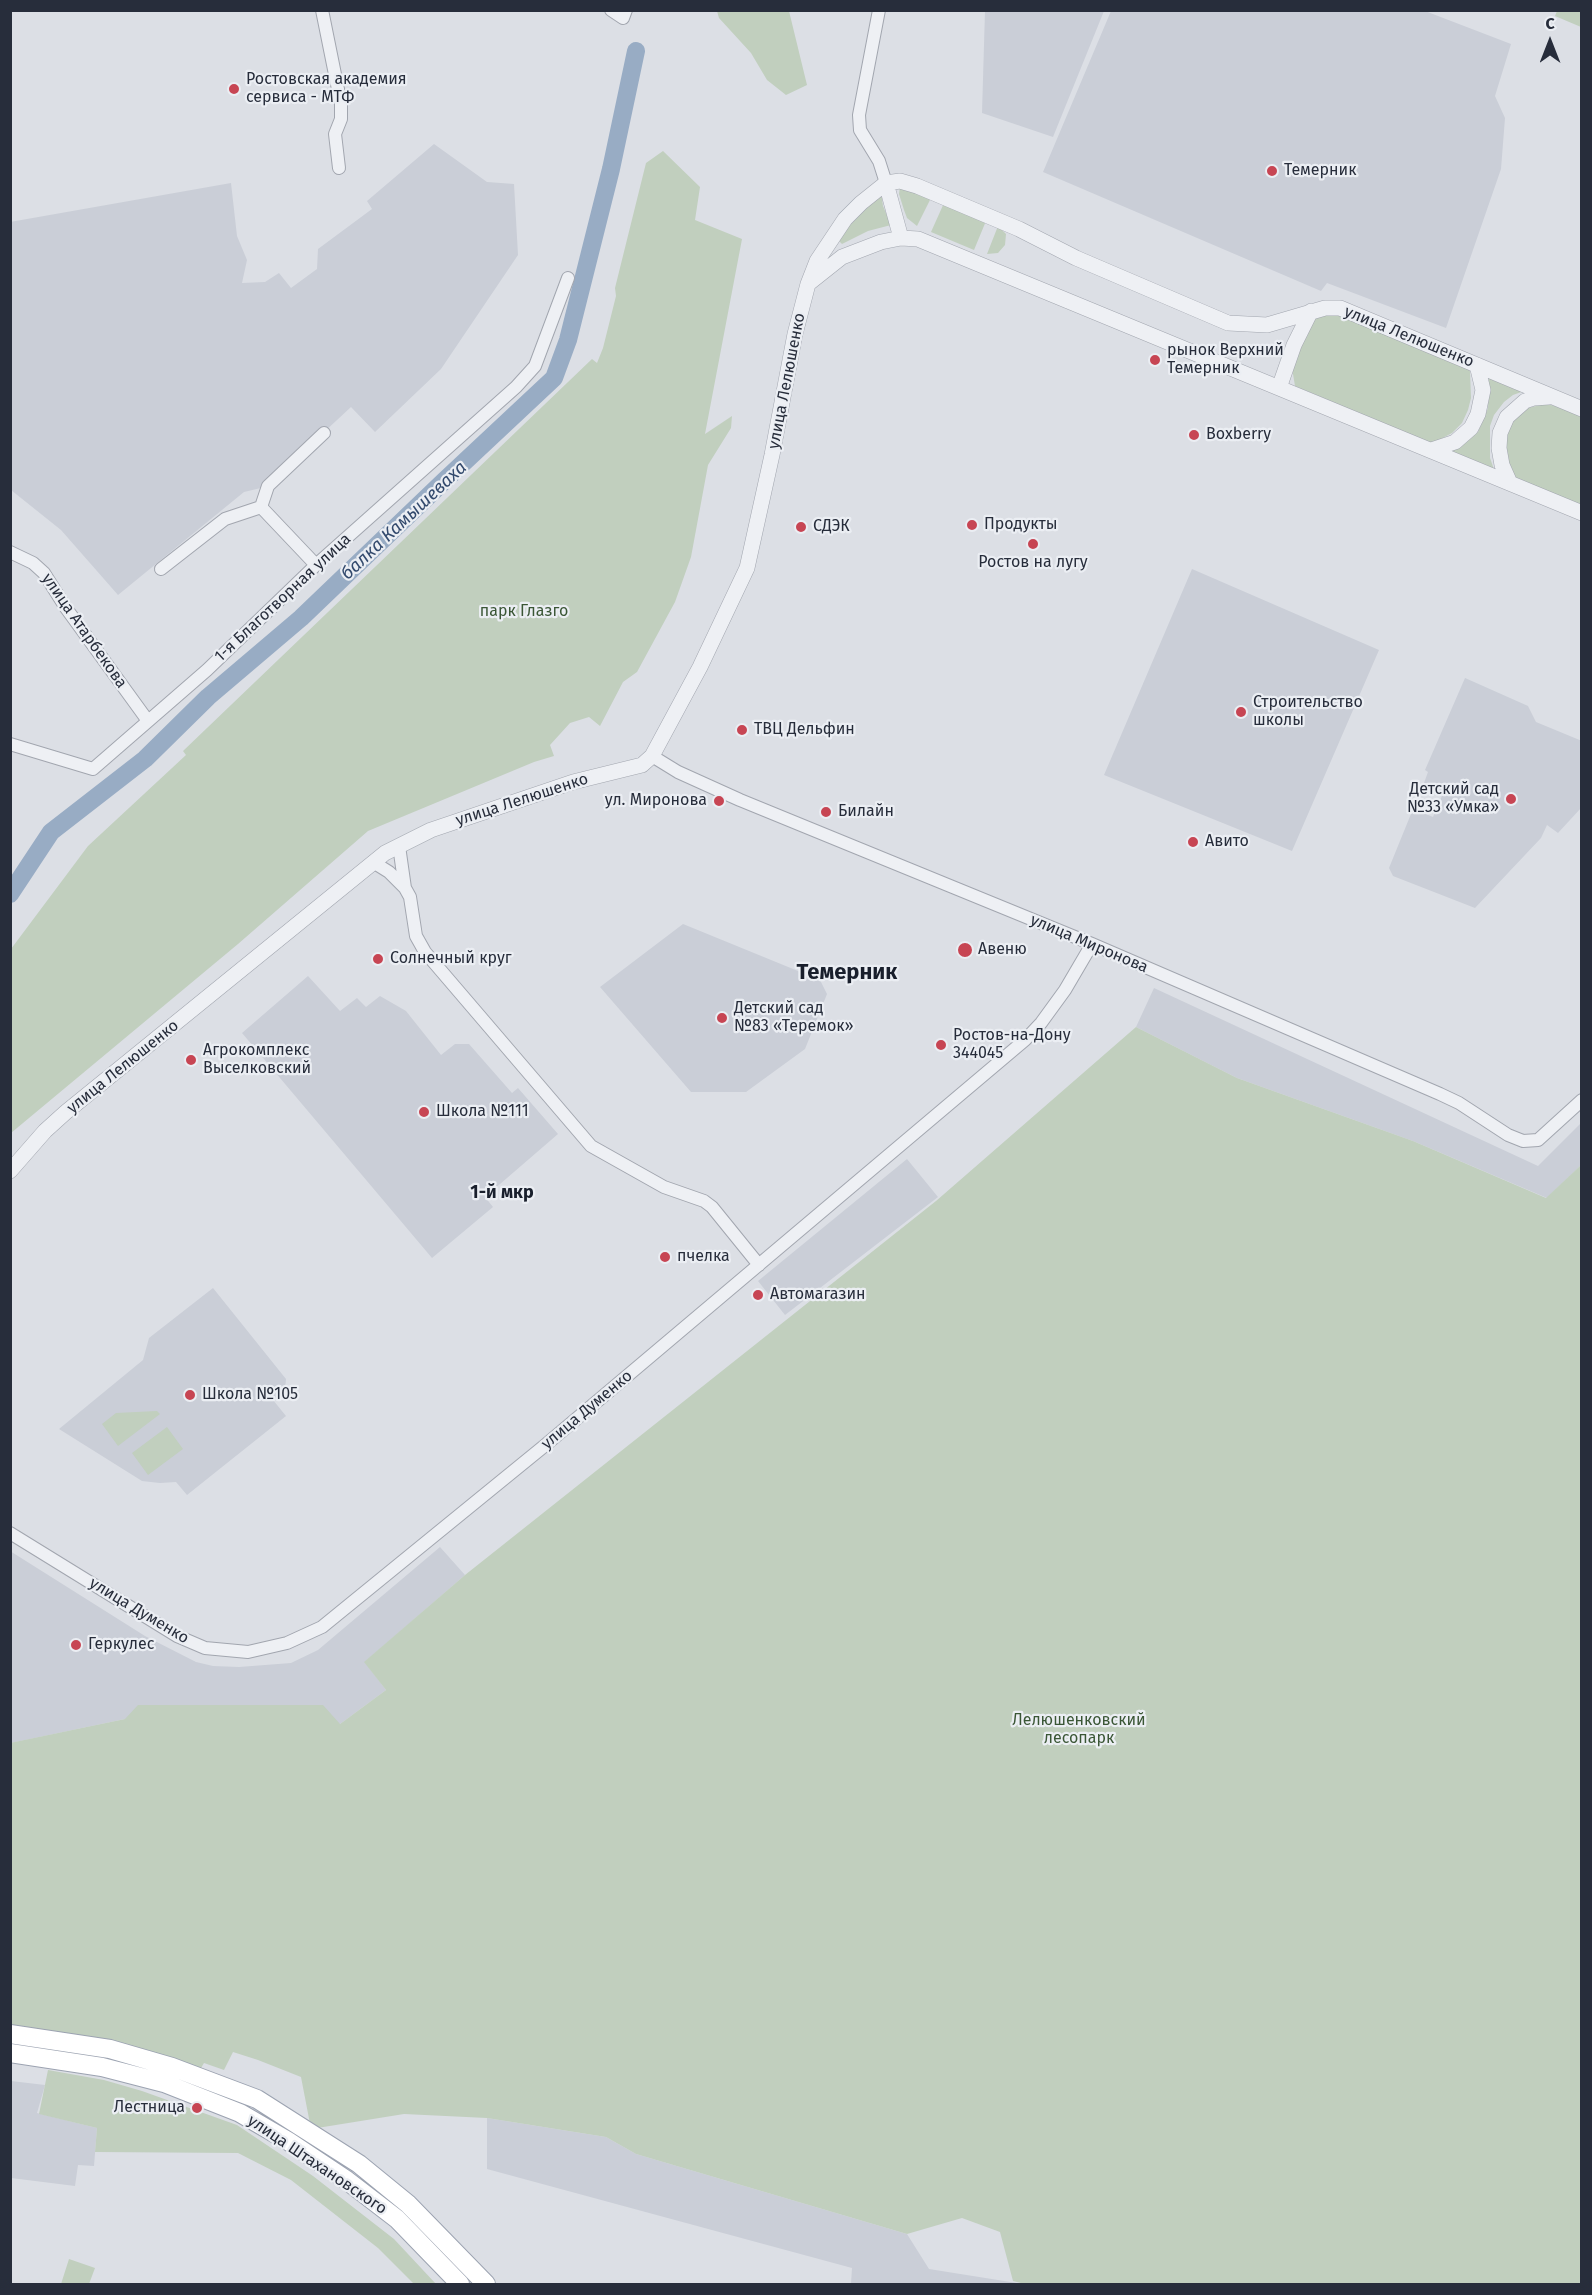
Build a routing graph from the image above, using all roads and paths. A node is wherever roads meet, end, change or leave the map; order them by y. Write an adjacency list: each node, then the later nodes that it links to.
1 (322, 10): 5 (street)
2 (611, 10): 3 (street)
3 (626, 10)
4 (879, 10): 6 (street)
5 (339, 168)
6 (886, 183): 7 (street); 9 (street, улица Лелюшенко); 10 (street, улица Лелюшенко)
7 (901, 238): 9 (street); 12 (street)
8 (568, 278): 21 (street, 1-я Благотворная улица)
9 (808, 284): 25 (street, улица Лелюшенко)
10 (1311, 311): 11 (street, улица Лелюшенко); 12 (street)
11 (1477, 365): 13 (street, улица Лелюшенко); 16 (street)
12 (1279, 388): 16 (street)
13 (1552, 397): 14 (street, улица Лелюшенко); 17 (street)
14 (1581, 409)
15 (324, 433): 18 (street)
16 (1431, 450): 17 (street)
17 (1510, 483): 19 (street)
18 (261, 507): 21 (street); 22 (street)
19 (1581, 513)
20 (10, 552): 23 (street, улица Атарбекова)
21 (316, 565): 23 (street, 1-я Благотворная улица)
22 (160, 569)
23 (148, 721): 24 (street, 1-я Благотворная улица)
24 (10, 744)
25 (652, 756): 26 (street, улица Лелюшенко); 29 (street, улица Миронова)
26 (399, 846): 27 (street, улица Лелюшенко); 28 (street)
27 (373, 862): 28 (street); 31 (street, улица Лелюшенко)
28 (405, 888): 32 (street)
29 (1092, 945): 30 (street, улица Миронова); 32 (street, улица Думенко)
30 (1581, 1100)
31 (10, 1171)
32 (759, 1265): 33 (street, улица Думенко)
33 (10, 1533)
34 (10, 2034): 37 (main road, улица Штахановского)
35 (10, 2053): 36 (main road, улица Штахановского)
36 (460, 2284)
37 (486, 2284)

